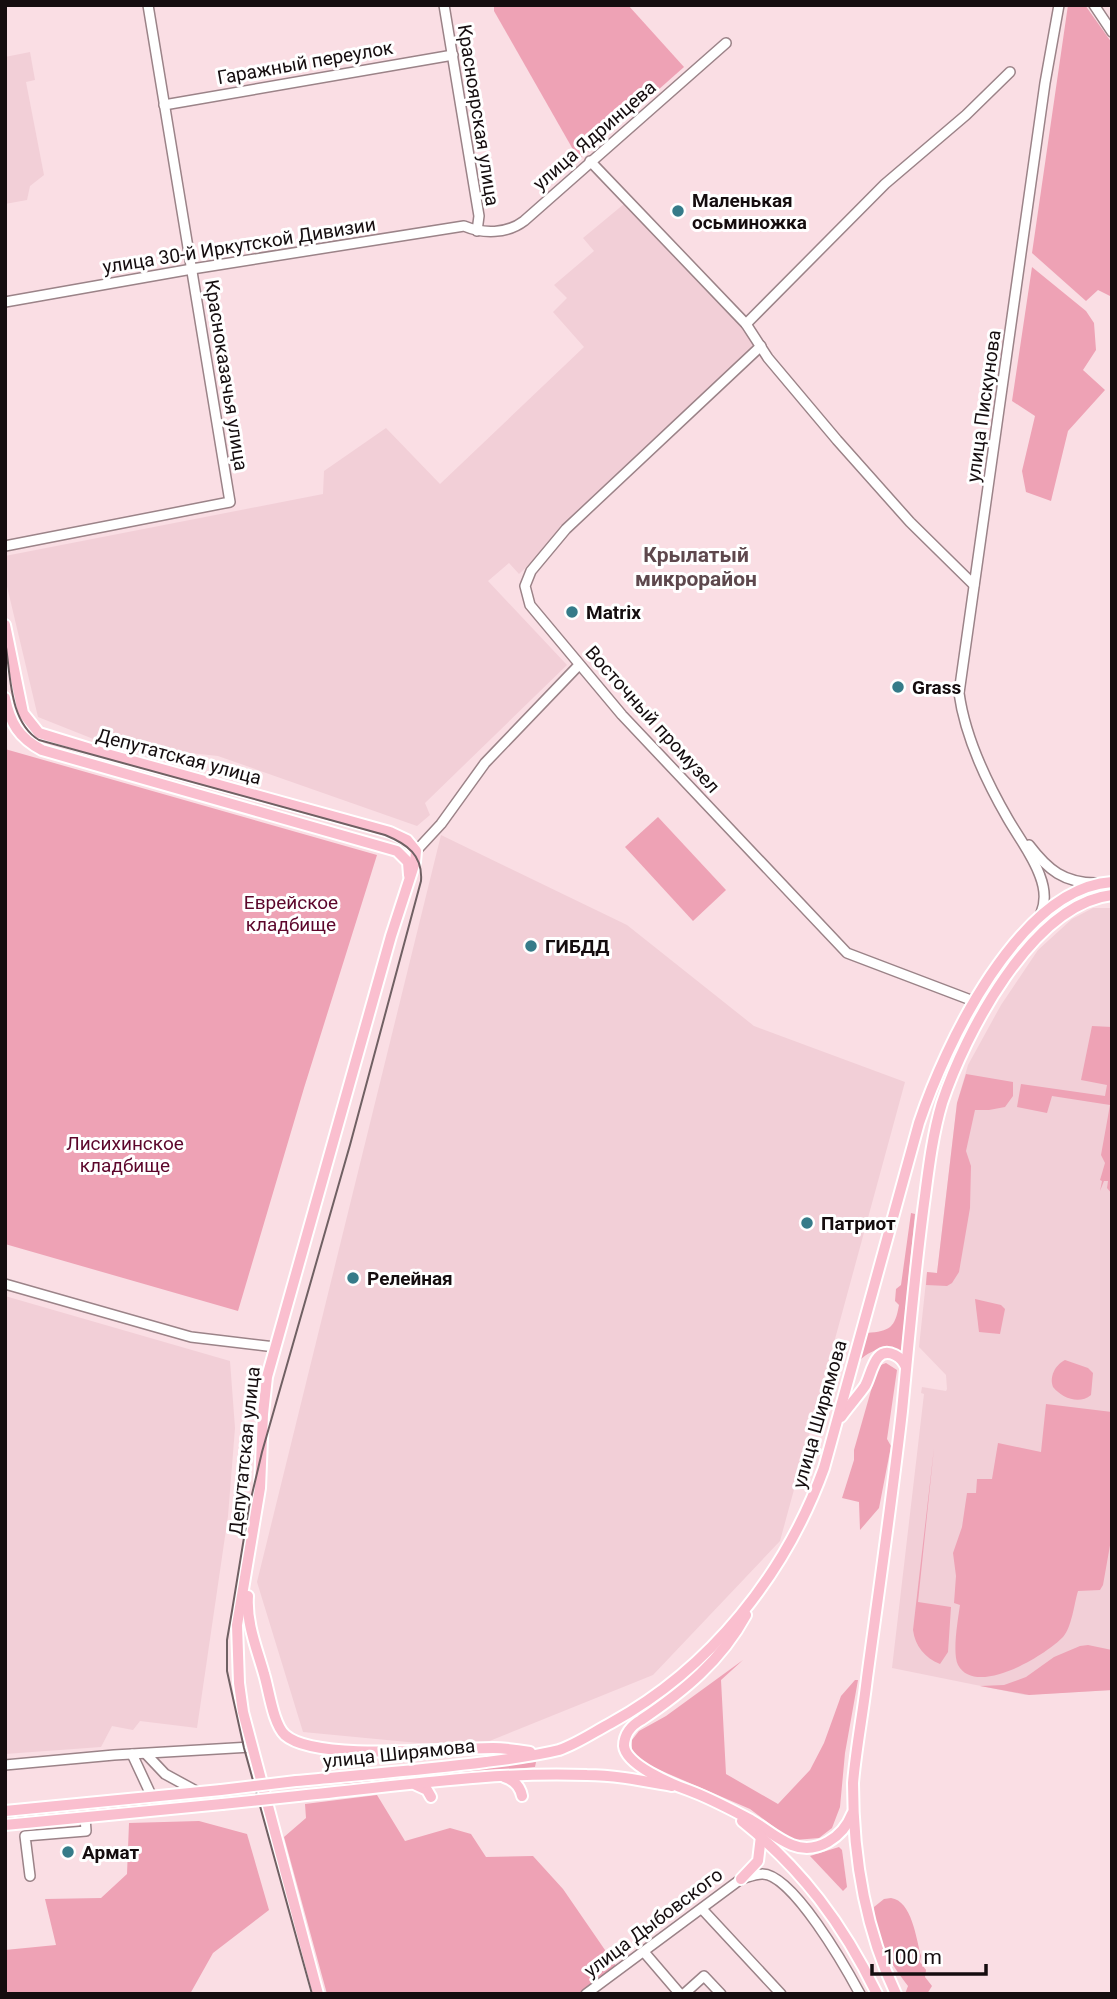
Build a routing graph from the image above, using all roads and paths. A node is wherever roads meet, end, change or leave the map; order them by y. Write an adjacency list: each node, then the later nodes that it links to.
1 (148, 5): 9 (street, Красноказачья улица)
2 (444, 5): 7 (street, Красноярская улица)
3 (1059, 5): 17 (street, улица Пискунова)
4 (1094, 5): 5 (street)
5 (1112, 32)
6 (726, 43): 10 (street, улица Ядринцева)
7 (453, 55): 9 (street, Гаражный переулок); 11 (street, Красноярская улица)
8 (1010, 72): 14 (street)
9 (164, 105): 12 (street, Красноказачья улица)
10 (590, 161): 11 (street, улица Ядринцева); 14 (street)
11 (477, 232): 12 (street, улица 30-й Иркутской Дивизии)
12 (192, 269): 13 (street, улица 30-й Иркутской Дивизии); 16 (street, Красноказачья улица)
13 (5, 302)
14 (746, 324): 15 (street)
15 (761, 346): 17 (street); 19 (street, Восточный промузел)
16 (5, 546)
17 (974, 585): 21 (street, улица Пискунова)
18 (5, 625): 22 (main road, Депутатская улица)
19 (579, 665): 22 (street); 28 (street, Восточный промузел)
20 (5, 698): 23 (main road, Депутатская улица)
21 (1000, 805): 25 (street, улица Пискунова); 27 (street, улица Пискунова)
22 (416, 851): 23 (main road)
23 (410, 874): 30 (main road, Депутатская улица)
24 (1112, 882): 25 (main road, улица Ширямова)
25 (1097, 883): 27 (main road, улица Ширямова)
26 (1112, 895): 31 (main road)
27 (1041, 913): 28 (main road, улица Ширямова)
28 (976, 1002): 32 (main road, улица Ширямова)
29 (5, 1284): 30 (street)
30 (275, 1347): 33 (main road, Депутатская улица)
31 (906, 1367): 32 (main road); 51 (main road)
32 (837, 1422): 34 (main road, улица Ширямова)
33 (250, 1552): 35 (main road); 36 (main road, Депутатская улица)
34 (758, 1594): 38 (main road, улица Ширямова); 44 (main road)
35 (262, 1667): 36 (main road); 38 (main road)
36 (239, 1683): 37 (main road, Депутатская улица)
37 (251, 1747): 40 (street); 61 (main road, Депутатская улица)
38 (540, 1753): 45 (main road, улица Ширямова, bridge)
39 (132, 1754): 40 (street); 41 (street); 47 (street)
40 (147, 1755): 45 (street)
41 (5, 1765)
42 (490, 1777): 43 (main road); 44 (main road); 49 (main road)
43 (416, 1785): 48 (main road); 52 (main road, bridge)
44 (680, 1787): 50 (main road)
45 (198, 1792): 46 (main road)
46 (169, 1795): 47 (main road); 52 (main road)
47 (152, 1797): 53 (main road)
48 (431, 1797)
49 (522, 1797)
50 (720, 1804): 51 (main road); 56 (main road)
51 (853, 1808): 68 (main road)
52 (171, 1809): 54 (main road)
53 (5, 1811)
54 (85, 1817): 55 (main road); 57 (street)
55 (5, 1825)
56 (761, 1836): 58 (main road); 67 (main road)
57 (30, 1876)
58 (741, 1879): 59 (street, улица Дыбовского); 66 (street)
59 (702, 1909): 60 (street, улица Дыбовского); 65 (street)
60 (643, 1952): 62 (street, улица Дыбовского); 63 (street)
61 (318, 1994)
62 (586, 1994)
63 (682, 1994): 64 (street)
64 (721, 1994)
65 (780, 1994)
66 (860, 1994)
67 (877, 1994)
68 (896, 1994)

